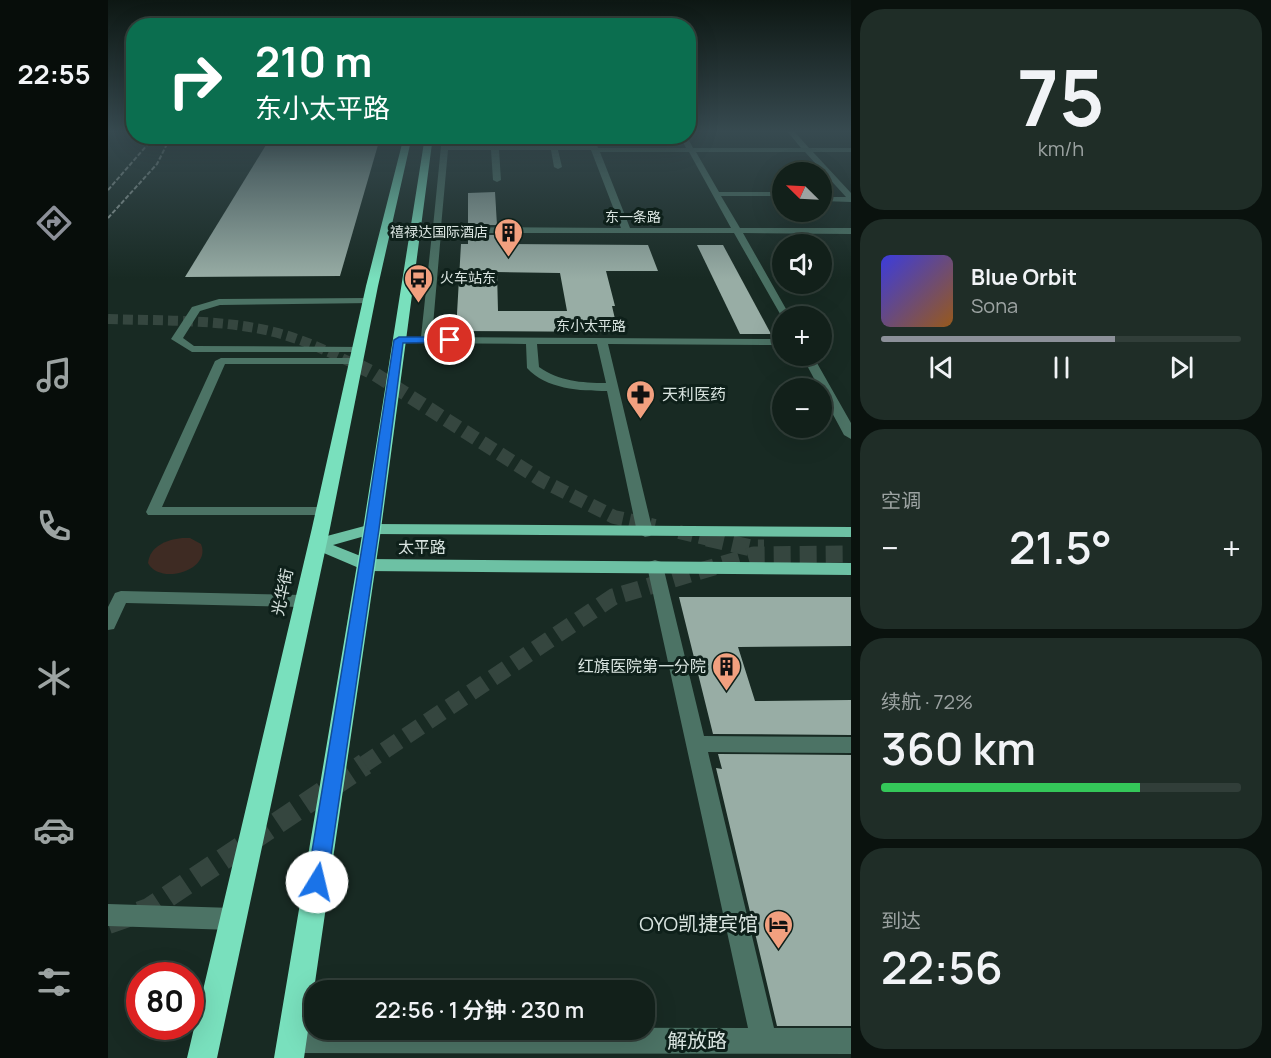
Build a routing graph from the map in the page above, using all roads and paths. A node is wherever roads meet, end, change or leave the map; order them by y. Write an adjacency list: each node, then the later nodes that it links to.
1 (398, 180): 16 (highway, 光华街)
2 (422, 180): 11 (highway)
3 (442, 180): 12 (street)
4 (606, 180): 13 (street)
5 (708, 180): 7 (street)
6 (834, 180): 10 (street)
7 (715, 194): 8 (street); 14 (street)
8 (772, 194)
9 (832, 199): 10 (street)
10 (851, 199)
11 (414, 230): 12 (street, 东一条路); 18 (highway)
12 (437, 230): 13 (street, 东一条路); 19 (street)
13 (626, 230): 14 (street, 东一条路)
14 (735, 231): 15 (street, 东一条路); 17 (street)
15 (851, 231)
16 (369, 301): 23 (highway, 光华街); 23 (street)
17 (779, 306)
18 (399, 340): 19 (street, 东小太平路); 28 (highway)
19 (426, 340): 20 (street, 东小太平路)
20 (531, 340): 21 (street, 东小太平路); 25 (street)
21 (602, 341): 22 (street, 东小太平路); 25 (street)
22 (772, 342)
23 (357, 355): 27 (highway, 光华街); 27 (street)
24 (813, 366): 26 (street)
25 (612, 387): 30 (street)
26 (851, 435)
27 (324, 512): 31 (highway, 光华街)
28 (372, 529): 30 (main road, 太平路); 31 (main road, 太平路); 32 (highway)
29 (851, 531): 30 (main road, 太平路)
30 (645, 532)
31 (317, 544): 32 (main road, 太平路); 35 (highway, 光华街)
32 (366, 565): 33 (main road, 太平路); 43 (highway)
33 (655, 566): 34 (main road, 太平路); 37 (street)
34 (851, 569)
35 (303, 601): 36 (street); 40 (highway, 光华街)
36 (108, 624)
37 (695, 744): 38 (street); 41 (street)
38 (851, 745)
39 (108, 915): 40 (street)
40 (233, 919): 44 (highway, 光华街)
41 (764, 1041): 42 (street, 解放路); 43 (street, 解放路)
42 (851, 1041)
43 (291, 1049)
44 (202, 1058)

